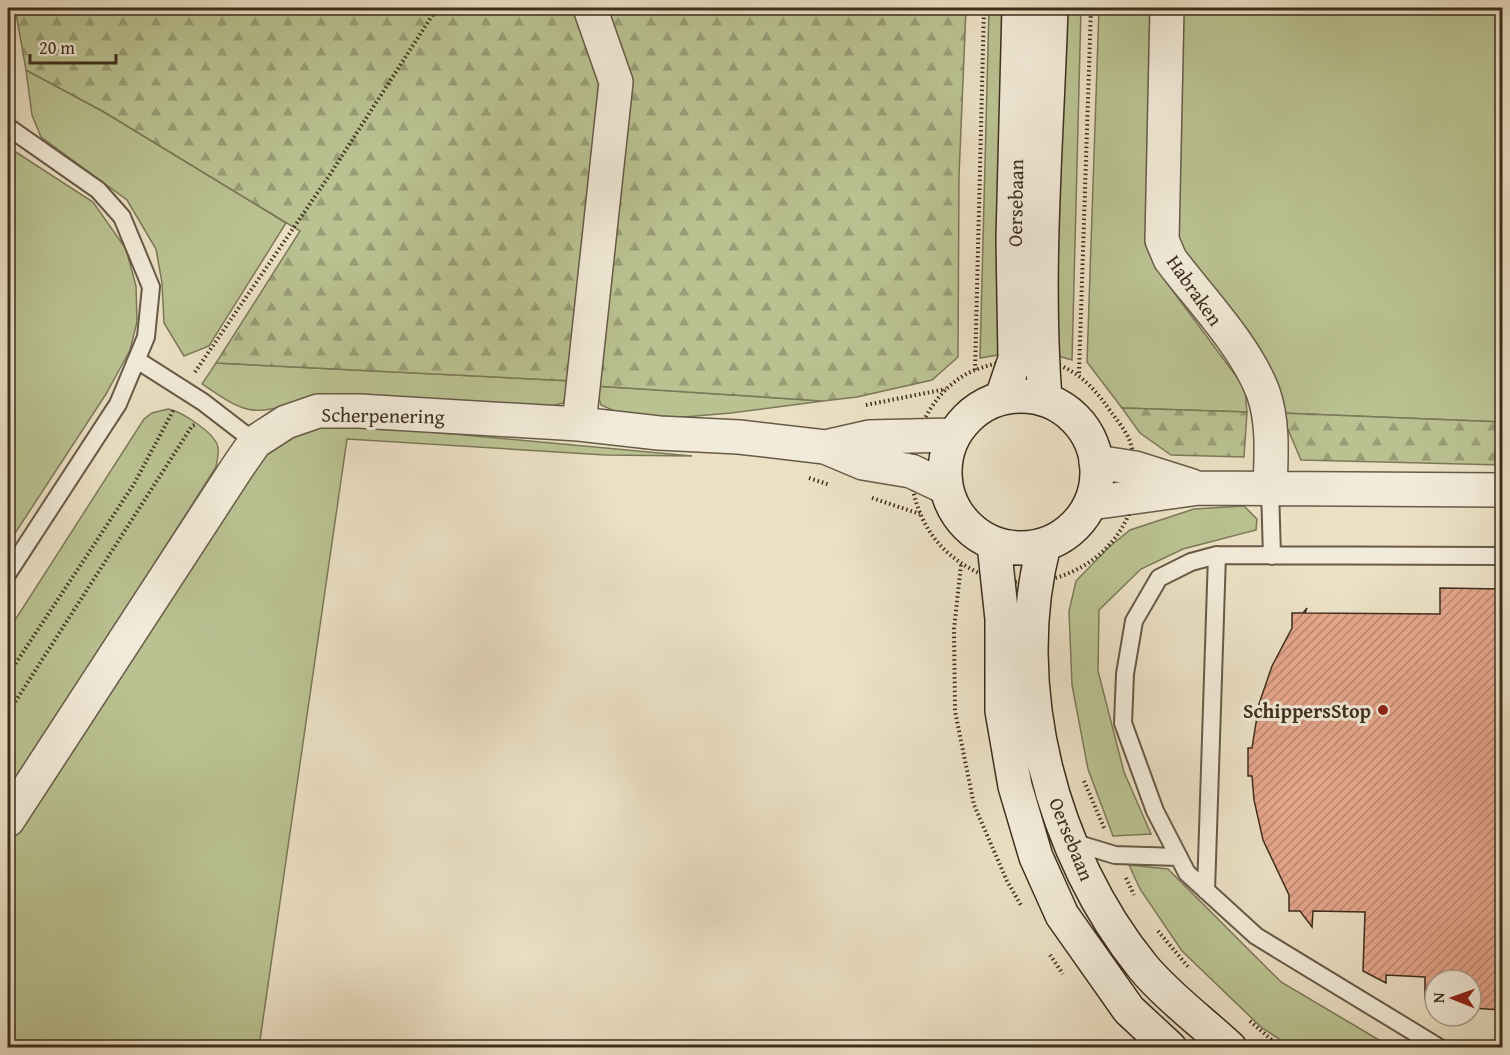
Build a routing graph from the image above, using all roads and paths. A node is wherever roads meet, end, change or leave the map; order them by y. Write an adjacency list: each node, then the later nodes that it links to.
1 (437, 8): 13 (path)
2 (590, 8): 17 (street)
3 (984, 8): 11 (path, Oersebaan)
4 (1019, 8): 9 (street, Oersebaan)
5 (1051, 8): 9 (street, Oersebaan)
6 (1091, 8): 12 (path)
7 (1167, 8): 26 (street, Habraken)
8 (8, 127): 10 (lane)
9 (1028, 359): 11 (path); 12 (path); 14 (street, Oersebaan); 15 (street, Oersebaan)
10 (137, 360): 13 (lane); 34 (lane)
11 (975, 370): 19 (path)
12 (1078, 373): 24 (path)
13 (183, 392): 16 (lane); 37 (path)
14 (1002, 397): 15 (street); 18 (street)
15 (1045, 399): 22 (street)
16 (226, 418): 20 (lane); 38 (path)
17 (579, 424): 20 (street, Scherpenering); 21 (street, Scherpenering)
18 (953, 435): 19 (street, Scherpenering); 25 (street)
19 (917, 437): 21 (street, Scherpenering); 23 (path)
20 (255, 442): 39 (street, Scherpenering)
21 (825, 447): 23 (street, Scherpenering)
22 (1096, 462): 24 (street); 28 (street)
23 (911, 471): 25 (street, Scherpenering); 35 (path)
24 (1134, 483): 26 (street); 28 (street); 36 (path)
25 (945, 487): 29 (street)
26 (1270, 489): 27 (street); 32 (lane)
27 (1503, 490)
28 (1091, 503): 30 (street)
29 (994, 544): 30 (street); 35 (street, Oersebaan)
30 (1044, 545): 36 (street, Oersebaan)
31 (1217, 555): 32 (lane); 41 (lane); 42 (lane)
32 (1272, 555): 33 (lane)
33 (1503, 556)
34 (8, 573)
35 (999, 581): 36 (path); 43 (street, Oersebaan)
36 (1034, 583): 40 (street, Oersebaan)
37 (8, 675)
38 (8, 713)
39 (8, 820)
40 (1072, 842): 41 (lane); 44 (street, Oersebaan)
41 (1179, 857): 42 (lane)
42 (1206, 891): 45 (lane)
43 (1170, 1047)
44 (1230, 1047)
45 (1440, 1047)

